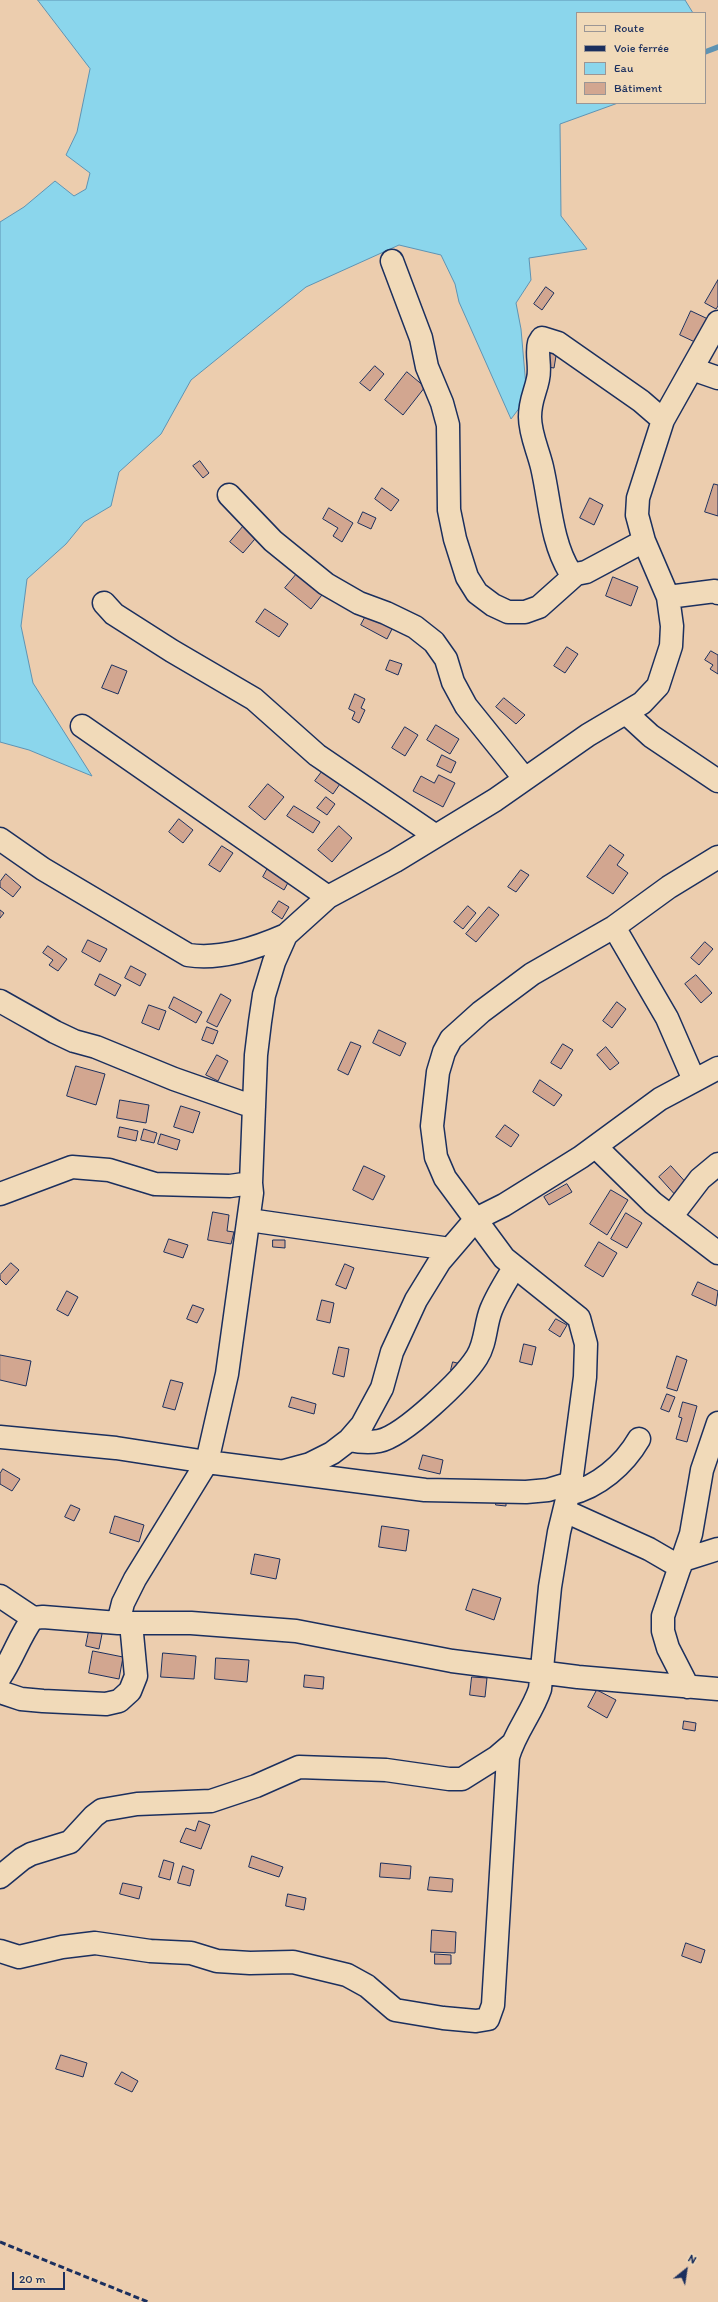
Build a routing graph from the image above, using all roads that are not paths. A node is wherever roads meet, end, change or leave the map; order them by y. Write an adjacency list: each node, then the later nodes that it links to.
1 (392, 261): 8 (street)
2 (718, 322): 3 (street)
3 (692, 369): 4 (street); 5 (street)
4 (718, 378)
5 (663, 420): 7 (street); 8 (street)
6 (229, 495): 14 (street)
7 (644, 541): 8 (street); 10 (street)
8 (576, 574)
9 (717, 592): 10 (street)
10 (668, 597): 12 (street)
11 (104, 603): 16 (street)
12 (626, 713): 14 (street); 15 (street)
13 (82, 726): 19 (street)
14 (524, 778): 16 (street)
15 (718, 781)
16 (436, 836): 19 (street)
17 (0, 839): 21 (street)
18 (718, 857): 20 (street)
19 (328, 897): 21 (street)
20 (614, 927): 24 (street); 31 (street)
21 (286, 935): 25 (street)
22 (0, 1001): 25 (street)
23 (718, 1068): 24 (street)
24 (694, 1080): 26 (street)
25 (254, 1107): 28 (street)
26 (596, 1147): 30 (street); 31 (street)
27 (718, 1164): 30 (street)
28 (251, 1183): 29 (street); 32 (street)
29 (0, 1194)
30 (671, 1217): 34 (street)
31 (476, 1218): 33 (street); 35 (street)
32 (249, 1220): 33 (street); 40 (street)
33 (450, 1249): 39 (street)
34 (718, 1253)
35 (514, 1268): 39 (street); 42 (street)
36 (718, 1423): 44 (street)
37 (0, 1437): 40 (street)
38 (639, 1439): 42 (street)
39 (349, 1440): 41 (street)
40 (207, 1462): 41 (street); 47 (street)
41 (284, 1470): 42 (street)
42 (568, 1496): 44 (street); 48 (street)
43 (718, 1549): 44 (street)
44 (682, 1563): 50 (street)
45 (0, 1596): 46 (street)
46 (33, 1618): 47 (street); 49 (street)
47 (124, 1623): 48 (street); 52 (street)
48 (543, 1672): 50 (street); 53 (street)
49 (0, 1677)
50 (688, 1687): 51 (street)
51 (718, 1689)
52 (0, 1692)
53 (511, 1745): 54 (street); 55 (street)
54 (0, 1878)
55 (0, 1952)

